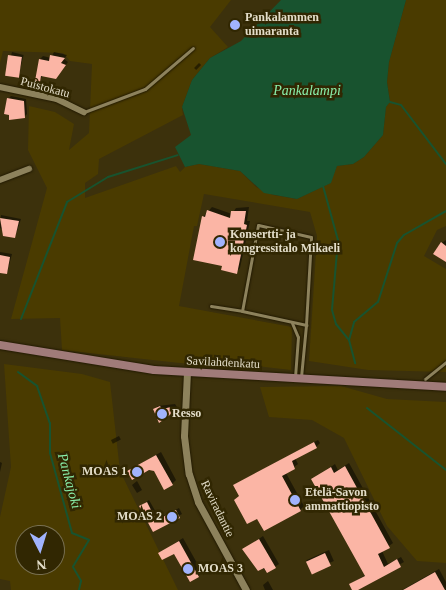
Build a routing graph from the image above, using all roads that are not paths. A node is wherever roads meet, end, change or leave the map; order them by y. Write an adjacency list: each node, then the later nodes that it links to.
1 (193, 48): 3 (lane)
2 (0, 87): 3 (street, Puistokatu)
3 (84, 112)
4 (29, 169): 5 (street)
5 (0, 180)
6 (212, 306): 7 (lane)
7 (242, 310): 8 (lane); 9 (lane)
8 (292, 322): 9 (lane); 13 (lane)
9 (306, 325): 13 (lane)
10 (4, 346): 12 (main road, Savilahdenkatu)
11 (446, 362): 14 (lane)
12 (187, 372): 13 (main road, Savilahdenkatu); 16 (street, Raviradantie)
13 (298, 377): 15 (main road, Savilahdenkatu)
14 (425, 379)
15 (446, 387)
16 (246, 590)

